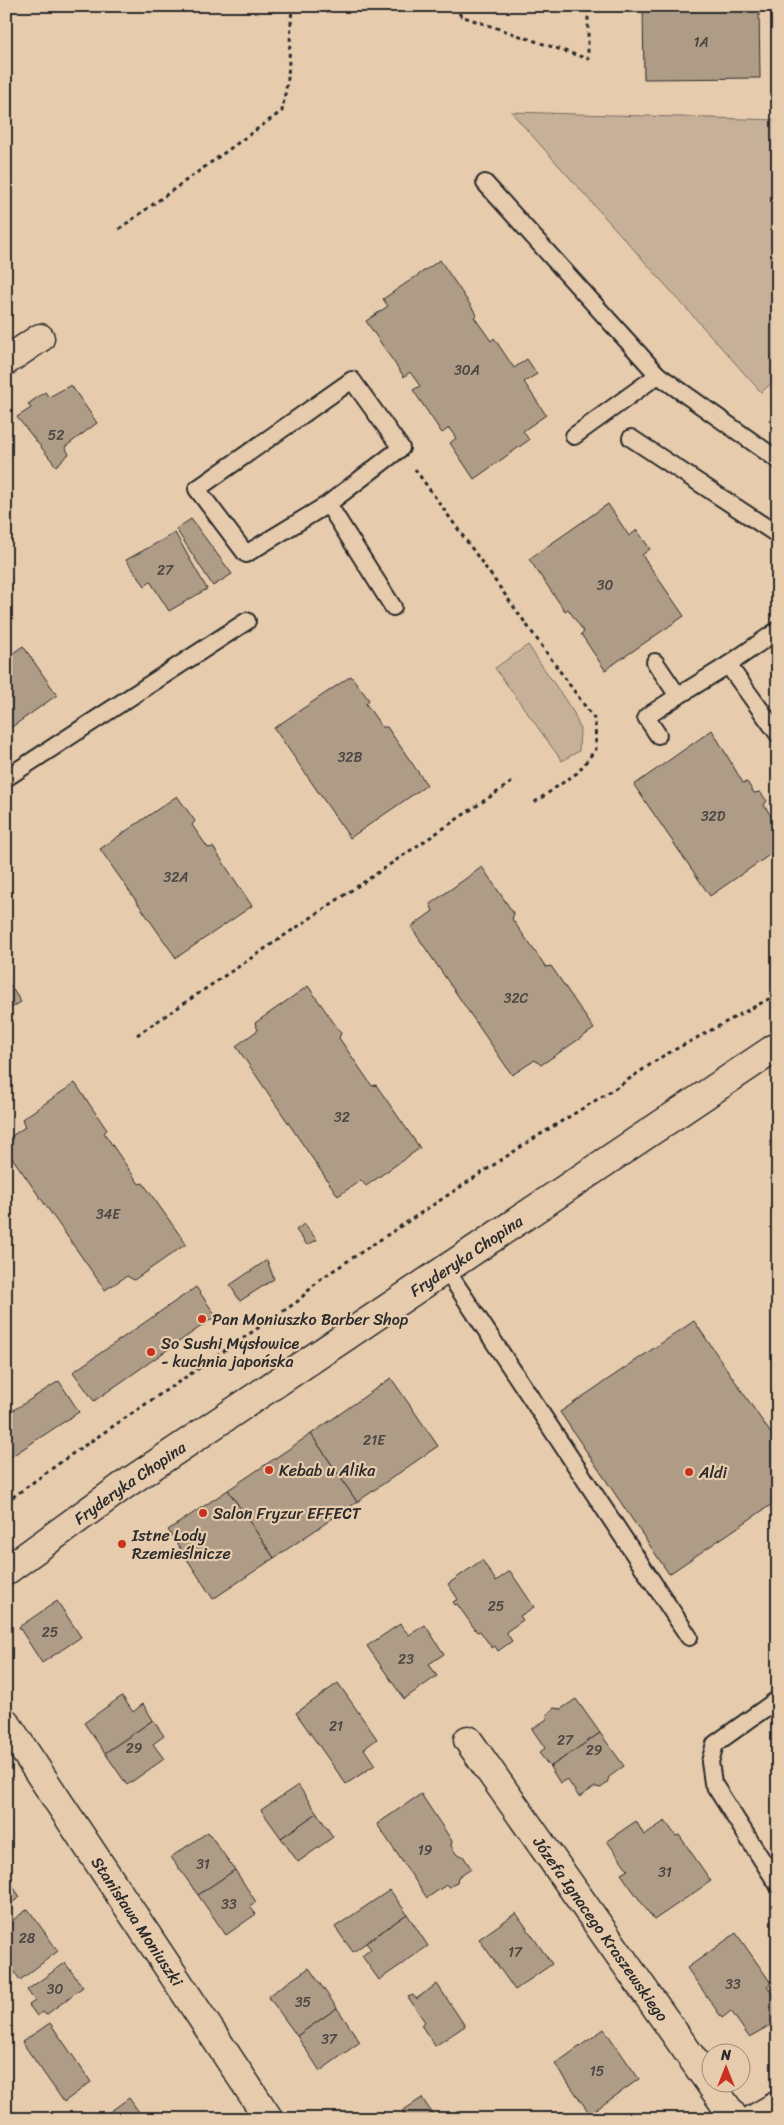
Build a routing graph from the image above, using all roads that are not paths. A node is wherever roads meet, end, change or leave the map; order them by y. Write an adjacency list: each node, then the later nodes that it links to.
1 (485, 183): 4 (lane)
2 (40, 338): 3 (street)
3 (6, 361)
4 (658, 375): 5 (lane); 7 (lane)
5 (574, 436)
6 (631, 438): 9 (lane)
7 (778, 460)
8 (328, 504): 8 (lane); 10 (lane)
9 (778, 535)
10 (393, 607)
11 (247, 621): 18 (lane)
12 (778, 630): 14 (lane)
13 (655, 662): 15 (lane)
14 (728, 665): 15 (lane); 16 (lane)
15 (678, 696): 17 (lane)
16 (778, 734)
17 (658, 735)
18 (6, 778)
19 (778, 1046): 20 (street, Fryderyka Chopina)
20 (445, 1268): 21 (street, Fryderyka Chopina); 22 (lane)
21 (6, 1571)
22 (689, 1637)
23 (778, 1699): 26 (lane)
24 (6, 1723): 28 (street, Stanisława Moniuszki)
25 (468, 1740): 29 (street, Józefa Ignacego Kraszewskiego)
26 (778, 1885)
27 (778, 2105): 30 (street)
28 (269, 2119)
29 (735, 2119)
30 (754, 2119)

